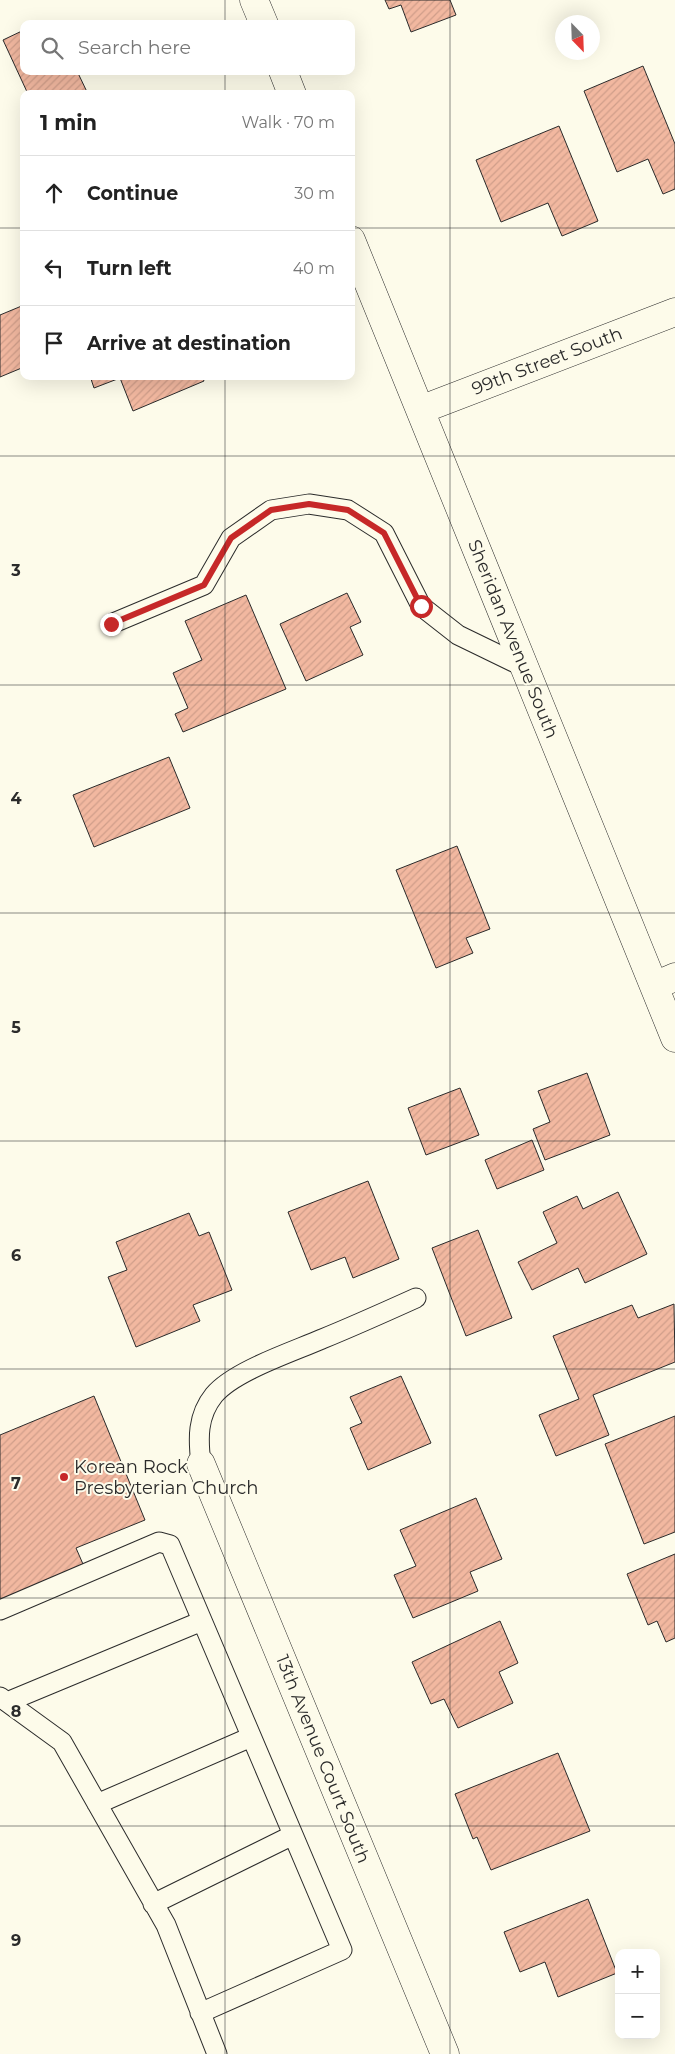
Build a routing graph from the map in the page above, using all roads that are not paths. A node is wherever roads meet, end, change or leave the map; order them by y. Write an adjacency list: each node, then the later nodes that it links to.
1 (254, 0): 2 (street)
2 (262, 20)
3 (285, 75): 4 (street)
4 (290, 90)
5 (355, 250): 7 (street, Sheridan Avenue South)
6 (675, 312): 7 (street, 99th Street South)
7 (420, 410): 9 (street, Sheridan Avenue South)
8 (111, 624): 9 (lane)
9 (524, 667): 10 (street, Sheridan Avenue South)
10 (664, 982): 11 (street, Sheridan Avenue South)
11 (675, 1038)
12 (416, 1298): 13 (lane)
13 (201, 1464): 23 (street, 13th Avenue Court South)
14 (0, 1610): 15 (lane)
15 (202, 1621): 16 (lane); 17 (lane)
16 (3, 1699): 18 (lane)
17 (252, 1737): 18 (lane); 19 (lane)
18 (97, 1804): 20 (lane)
19 (293, 1835): 20 (lane); 21 (lane)
20 (154, 1904): 21 (lane)
21 (200, 2013): 22 (lane)
22 (217, 2054)
23 (445, 2054)

